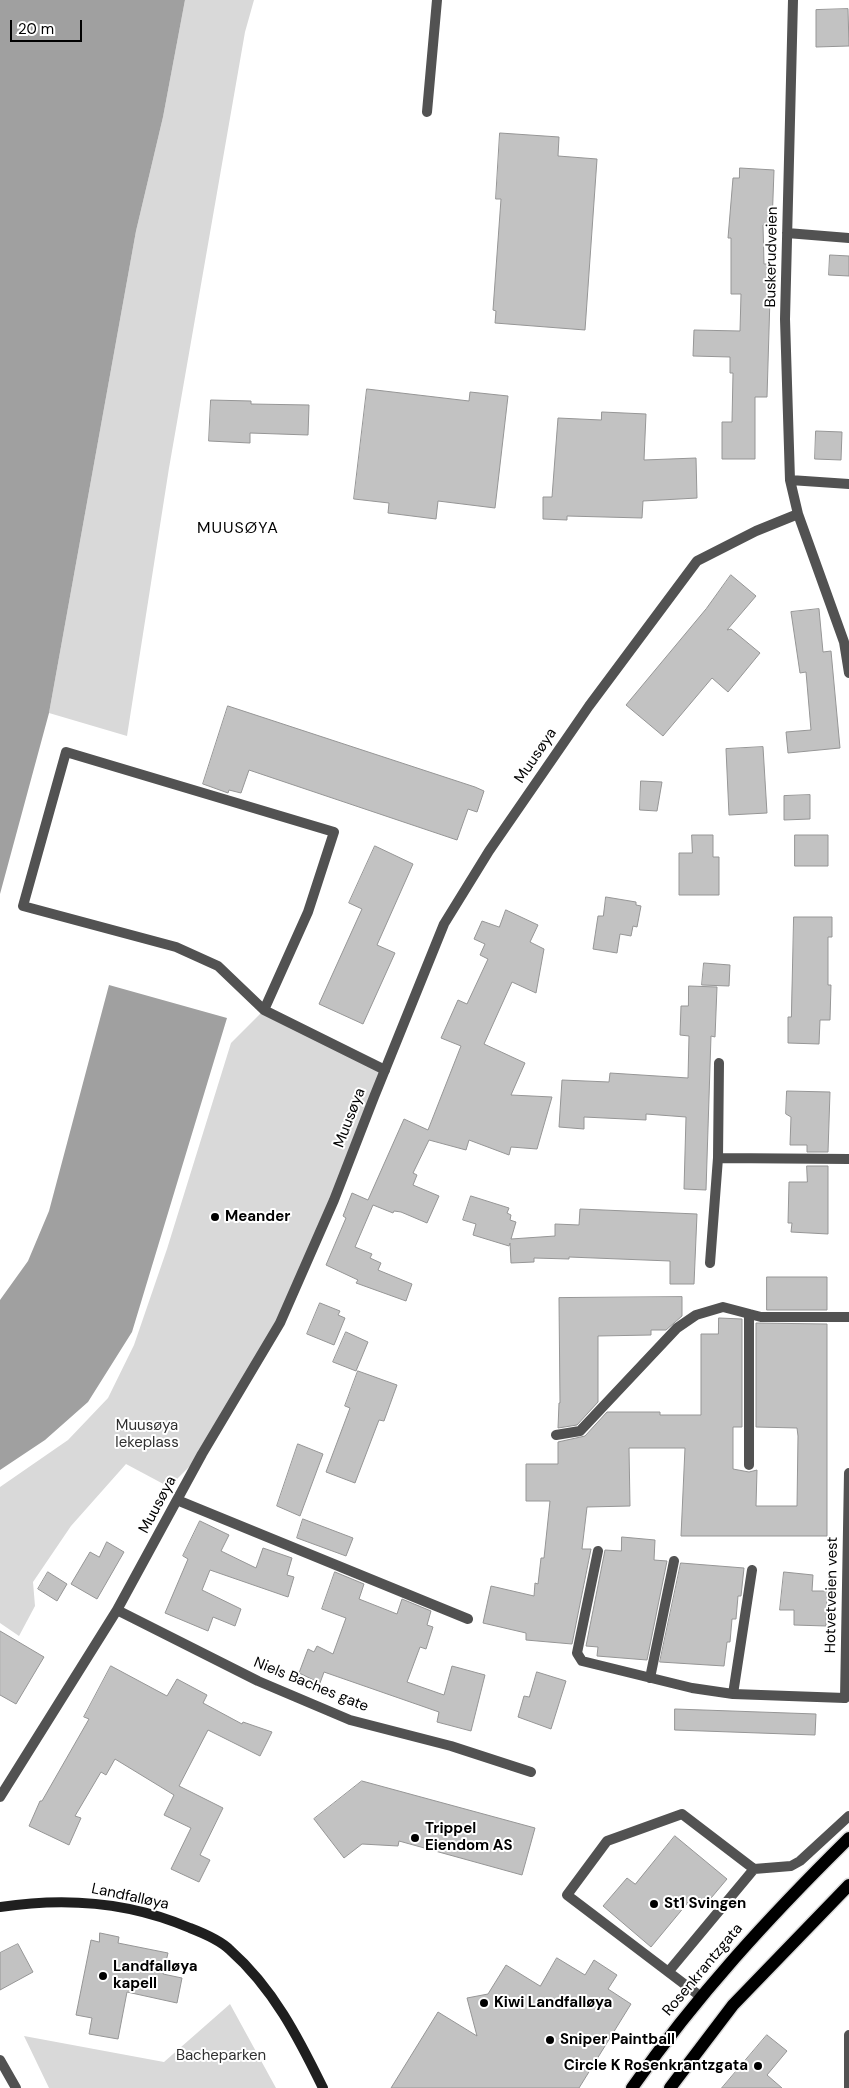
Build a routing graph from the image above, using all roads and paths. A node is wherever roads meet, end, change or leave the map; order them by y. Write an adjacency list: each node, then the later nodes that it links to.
1 (437, 0): 3 (street)
2 (793, 0): 4 (street, Buskerudveien)
3 (428, 112)
4 (787, 233): 5 (street); 6 (street, Buskerudveien)
5 (849, 238)
6 (790, 480): 7 (street); 8 (street, Buskerudveien)
7 (849, 484)
8 (798, 514): 9 (street); 12 (street, Muusøya)
9 (849, 673)
10 (264, 1010): 10 (street); 12 (street)
11 (719, 1063): 13 (street)
12 (385, 1070): 22 (street, Muusøya)
13 (718, 1158): 14 (street); 15 (street)
14 (849, 1160)
15 (710, 1263)
16 (749, 1314): 17 (street); 18 (street); 19 (street)
17 (849, 1317)
18 (556, 1435)
19 (749, 1465)
20 (849, 1473): 21 (street, Hotvetveien vest)
21 (849, 1494): 29 (street, Hotvetveien vest)
22 (177, 1500): 26 (street, Muusøya); 27 (street)
23 (598, 1551): 28 (street)
24 (674, 1561): 28 (street)
25 (752, 1570): 29 (street)
26 (117, 1610): 30 (street, Niels Baches gate); 31 (street, Muusøya)
27 (468, 1620)
28 (650, 1678): 29 (street)
29 (733, 1694)
30 (530, 1772)
31 (0, 1798)
32 (849, 1816): 34 (street)
33 (849, 1838): 38 (main road, Rosenkrantzgata)
34 (754, 1870): 37 (street); 37 (street)
35 (849, 1886): 44 (main road)
36 (0, 1907): 42 (main road, Landfalløya)
37 (669, 1971): 38 (street)
38 (700, 1996): 43 (main road, Rosenkrantzgata)
39 (849, 2035): 45 (street)
40 (0, 2060): 41 (street)
41 (16, 2088)
42 (322, 2088)
43 (632, 2088)
44 (670, 2088)
45 (849, 2088)

